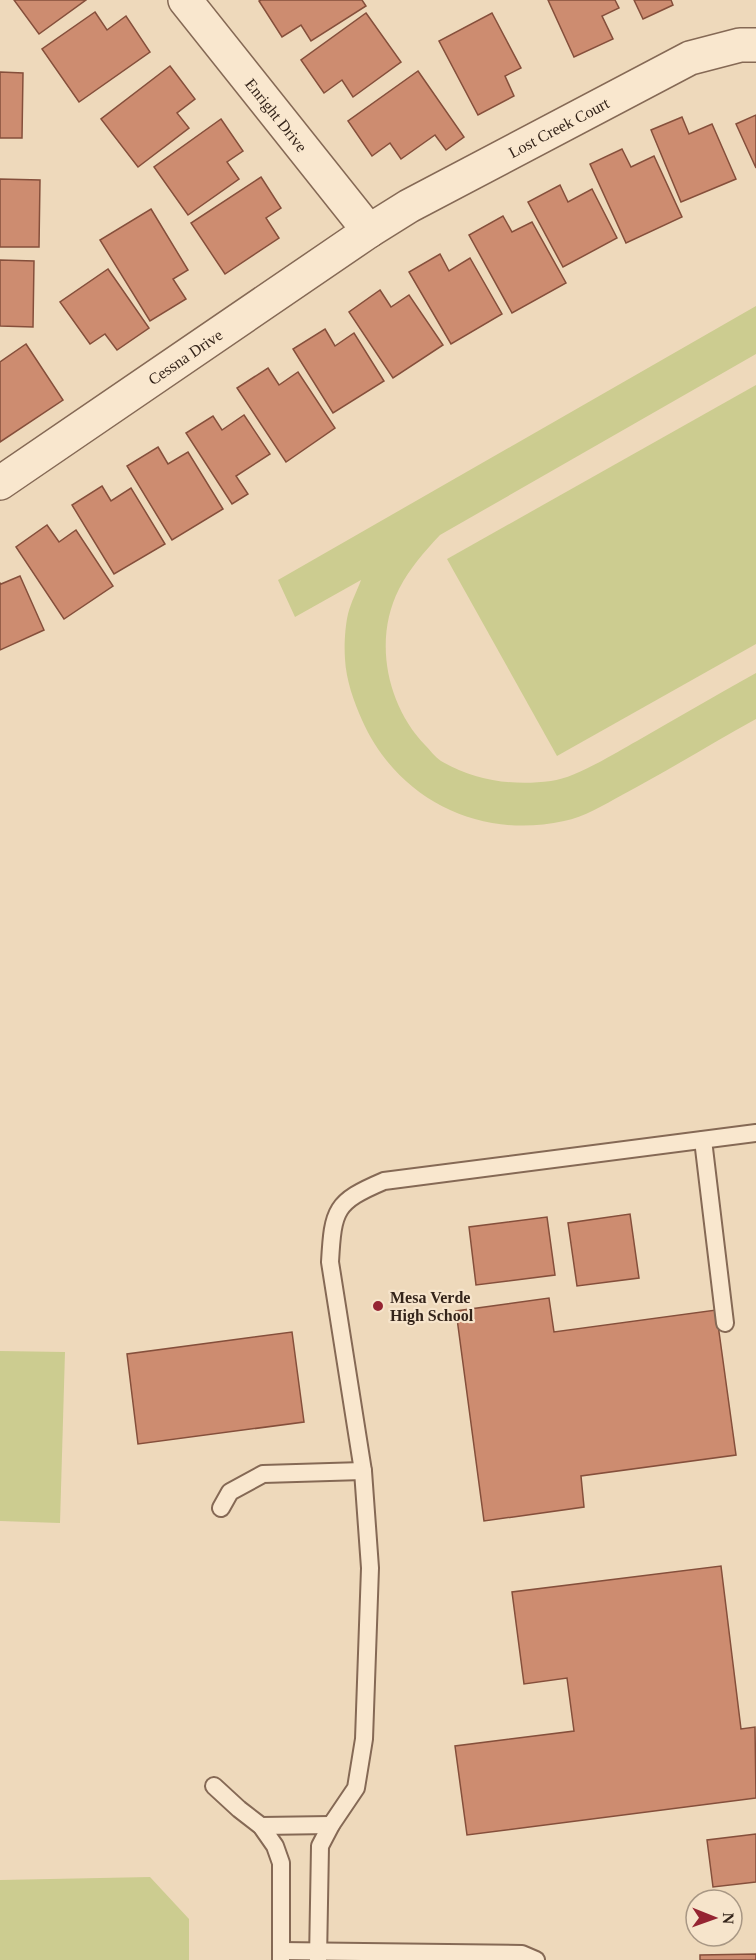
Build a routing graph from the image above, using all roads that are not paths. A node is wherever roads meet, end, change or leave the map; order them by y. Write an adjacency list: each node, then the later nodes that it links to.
1 (185, 0): 3 (street, Enright Drive)
2 (756, 45): 3 (street, Lost Creek Court)
3 (369, 231): 4 (street, Cessna Drive)
4 (0, 483)
5 (756, 1133): 6 (lane)
6 (703, 1140): 7 (lane); 8 (lane)
7 (725, 1323)
8 (363, 1471): 9 (lane); 11 (lane)
9 (221, 1508)
10 (214, 1786): 12 (lane)
11 (331, 1825): 12 (lane); 14 (lane)
12 (261, 1826): 13 (lane)
13 (280, 1955): 14 (lane)
14 (318, 1955): 15 (lane)
15 (536, 1960)

